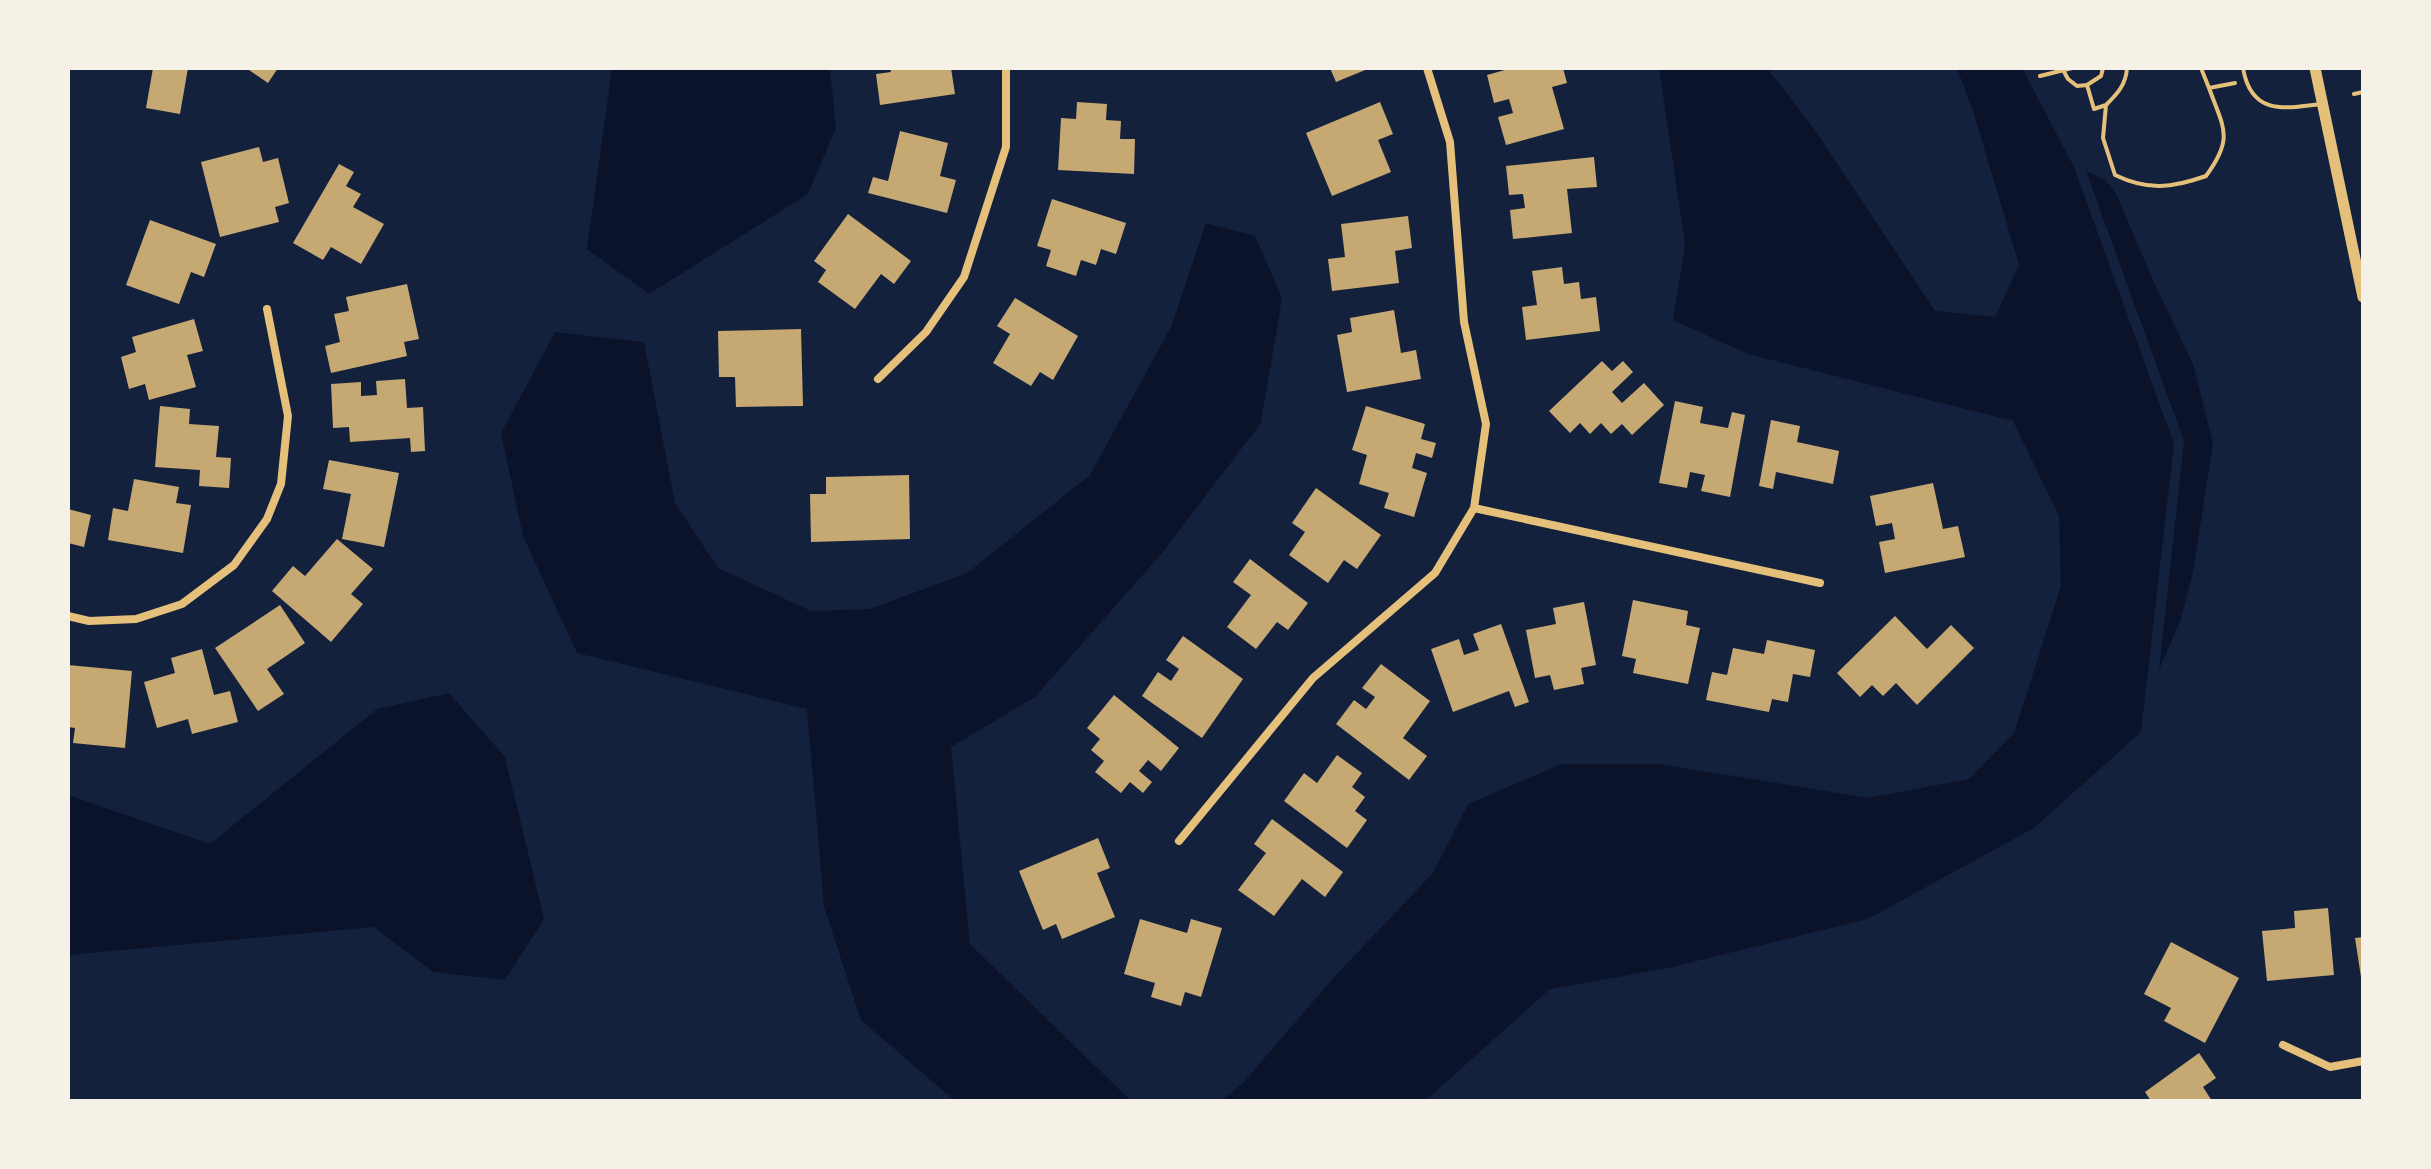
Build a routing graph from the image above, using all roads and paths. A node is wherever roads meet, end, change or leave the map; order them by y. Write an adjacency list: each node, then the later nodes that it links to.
1 (1006, 68): 20 (street)
2 (1427, 68): 21 (street)
3 (2072, 68): 9 (path)
4 (2103, 68): 12 (path)
5 (2127, 68): 17 (path)
6 (2201, 68): 13 (path)
7 (2243, 68): 11 (lane)
8 (2315, 68): 16 (street)
9 (2062, 69): 10 (path); 12 (path)
10 (2040, 76)
11 (2245, 81): 13 (path); 16 (lane)
12 (2087, 85): 17 (path)
13 (2209, 88): 17 (path)
14 (2363, 92): 15 (path)
15 (2354, 94)
16 (2323, 104): 18 (street)
17 (2106, 105)
18 (2363, 297)
19 (267, 309): 23 (street)
20 (878, 379)
21 (1474, 508): 22 (street); 24 (street)
22 (1820, 583)
23 (68, 616)
24 (1179, 841)
25 (2283, 1045): 26 (street)
26 (2363, 1061)

